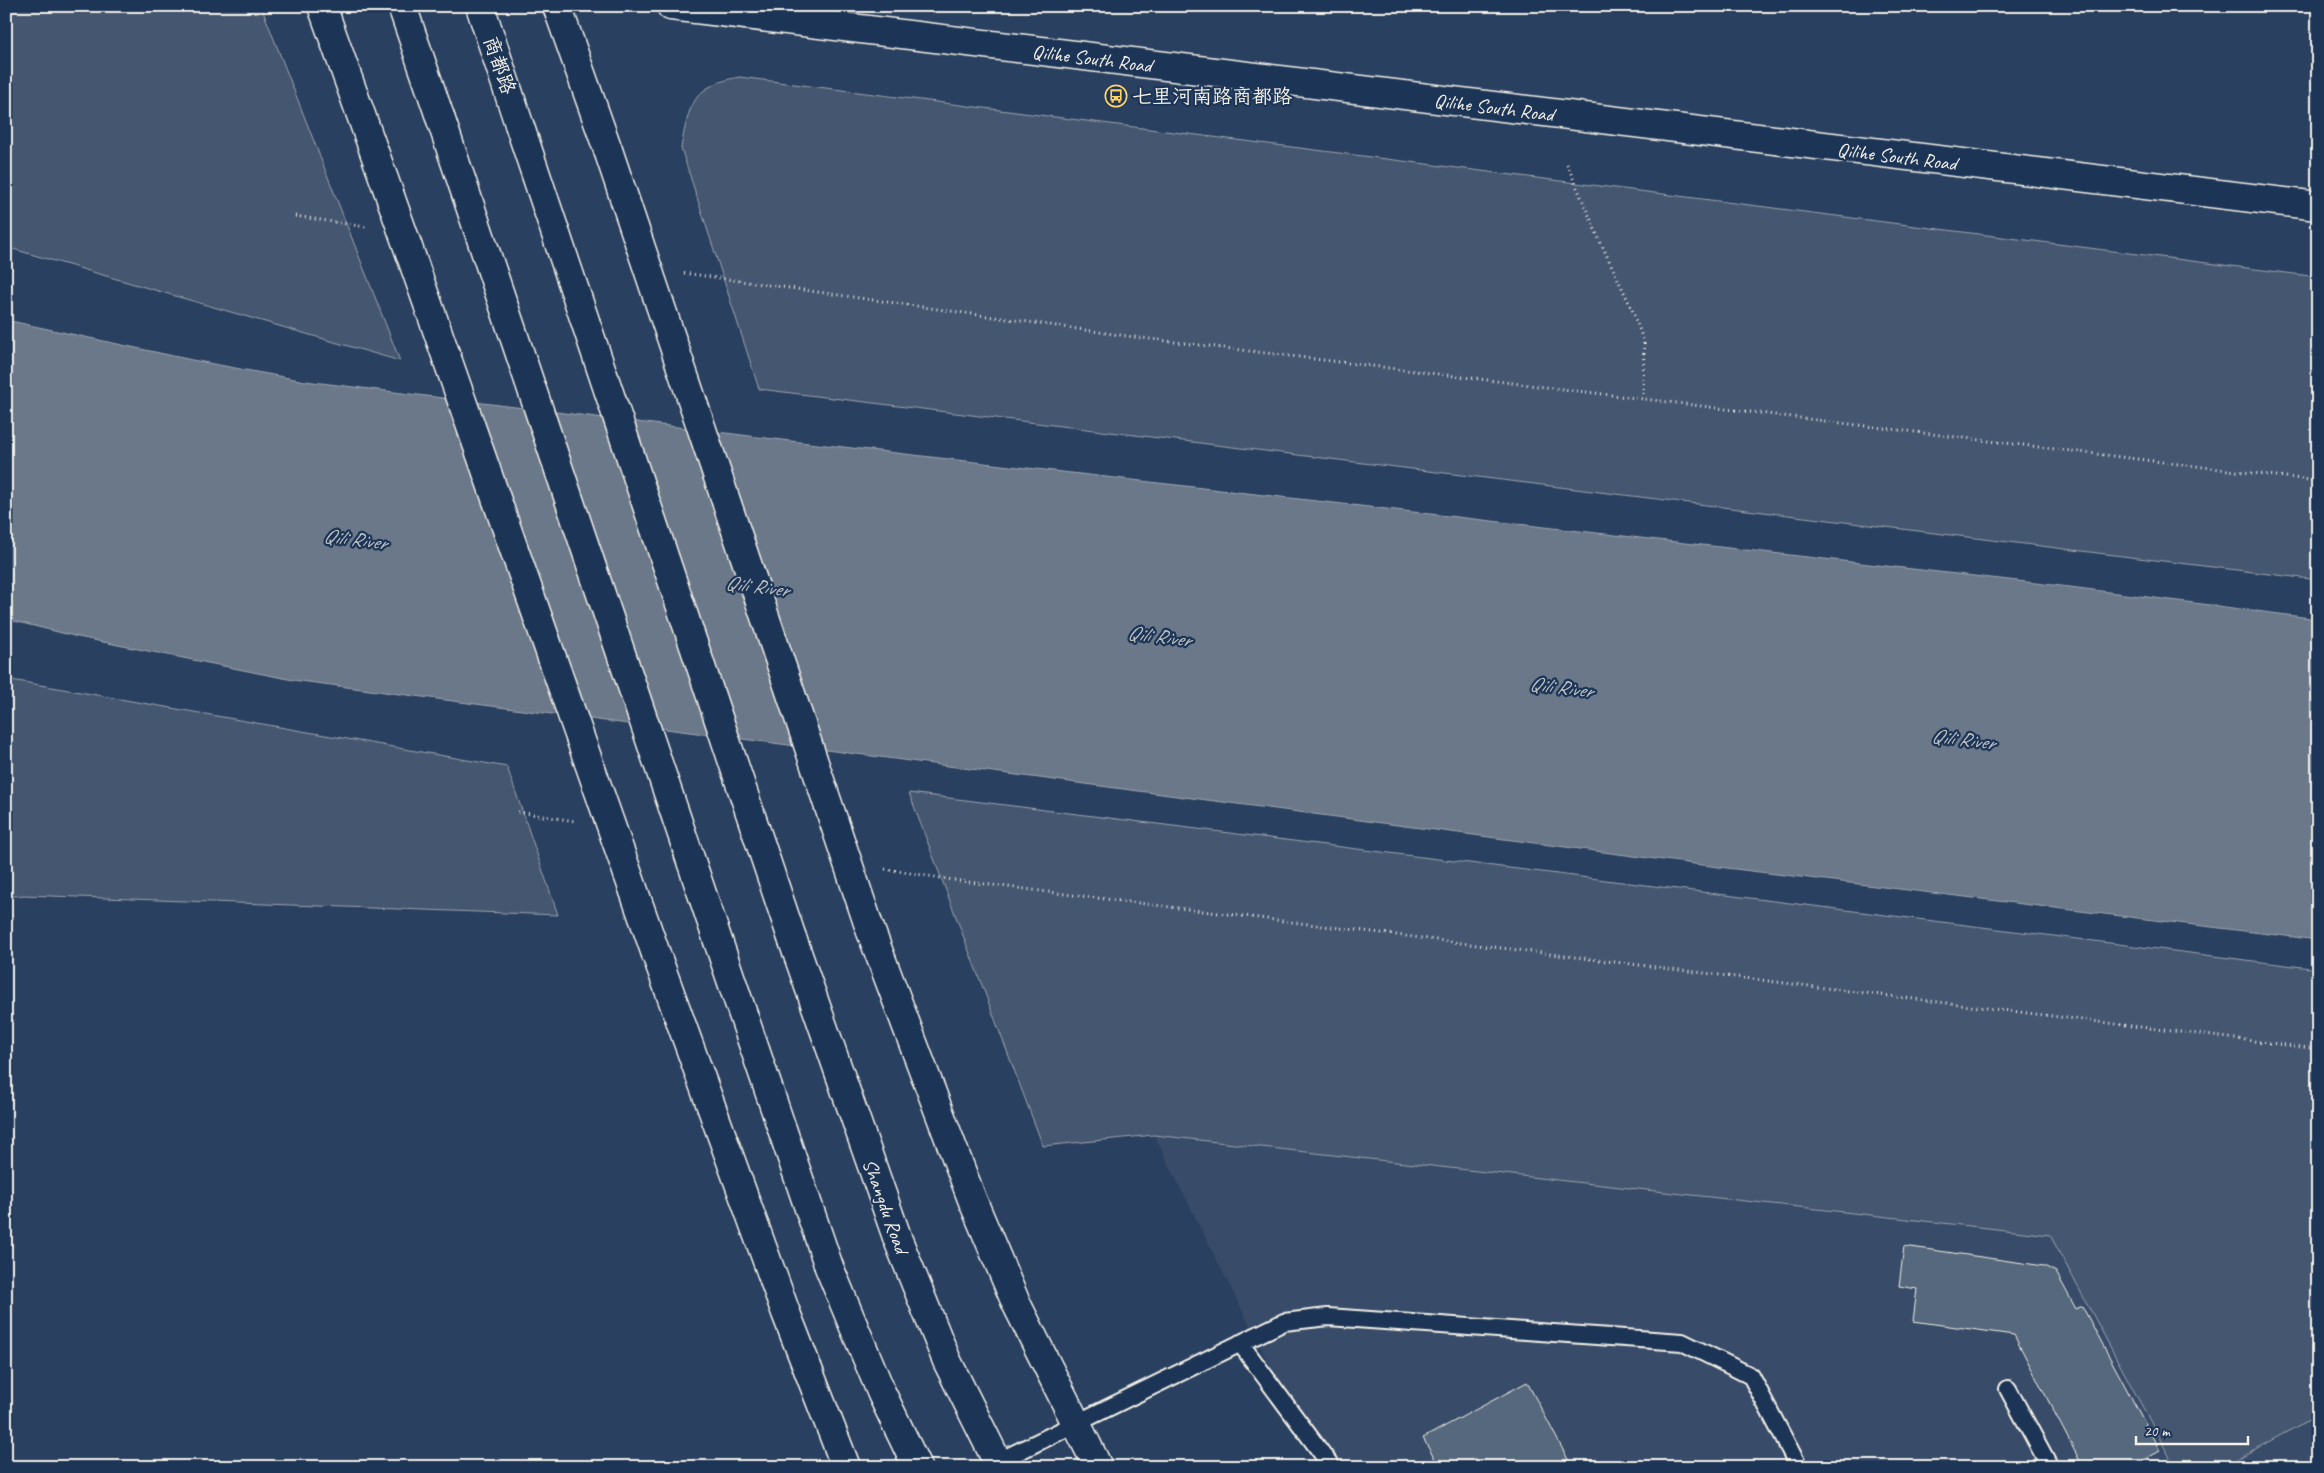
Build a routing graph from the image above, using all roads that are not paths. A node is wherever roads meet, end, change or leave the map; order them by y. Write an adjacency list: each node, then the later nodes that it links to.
1 (322, 6): 12 (street, bridge)
2 (402, 6): 13 (street, bridge)
3 (480, 6): 7 (street, 商都路, bridge)
4 (557, 6): 10 (street, bridge)
5 (671, 6): 6 (street, Qilihe South Road)
6 (2318, 206)
7 (792, 938): 11 (street, Shangdu Road)
8 (1240, 1343): 10 (lane); 15 (lane); 16 (lane)
9 (2008, 1389): 17 (lane)
10 (1075, 1424): 11 (lane); 14 (street)
11 (999, 1464)
12 (846, 1467)
13 (917, 1467)
14 (1098, 1467)
15 (1332, 1467)
16 (1799, 1467)
17 (2050, 1467)

